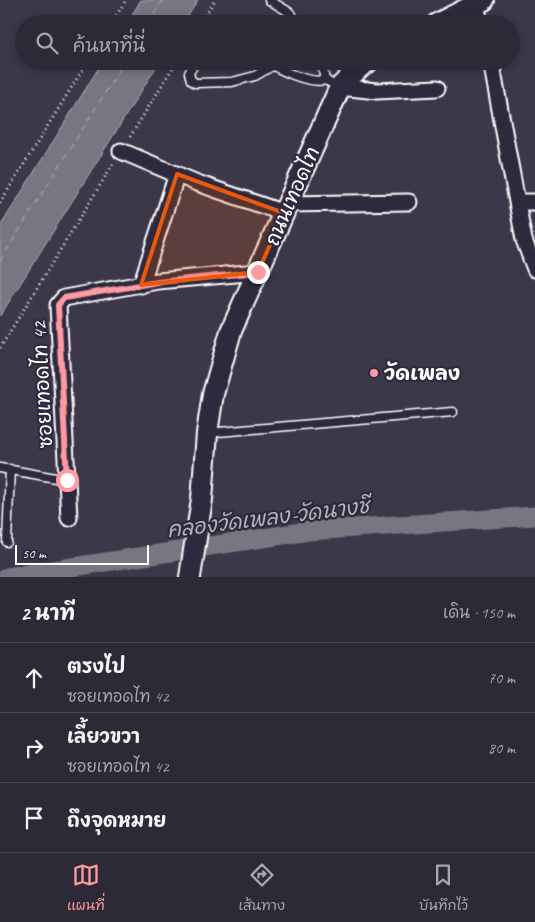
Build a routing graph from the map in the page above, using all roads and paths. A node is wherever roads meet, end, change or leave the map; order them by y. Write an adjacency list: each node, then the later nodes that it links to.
1 (126, 0): 5 (path)
2 (215, 0): 6 (path)
3 (269, 0): 7 (lane)
4 (480, 2): 8 (main road); 9 (street)
5 (117, 15)
6 (206, 15)
7 (291, 15)
8 (455, 15)
9 (481, 15)
10 (82, 70): 25 (path)
11 (172, 70): 20 (path)
12 (190, 70): 13 (lane)
13 (262, 70)
14 (284, 70): 18 (lane)
15 (323, 70): 18 (lane)
16 (354, 70): 18 (main road, ถนนเทอดไท)
17 (493, 70): 23 (street)
18 (333, 83): 19 (street); 26 (main road, ถนนเทอดไท)
19 (437, 88)
20 (122, 151): 21 (street); 30 (path)
21 (176, 174): 26 (street); 29 (street)
22 (409, 202): 26 (street)
23 (517, 202): 24 (street); 27 (street)
24 (535, 202)
25 (0, 203)
26 (286, 208): 28 (main road, ถนนเทอดไท)
27 (535, 269)
28 (258, 272): 29 (street, ซอยเทอดไท 42); 32 (main road, ถนนเทอดไท)
29 (141, 285): 35 (street, ซอยเทอดไท 42)
30 (0, 348)
31 (452, 412): 32 (lane)
32 (208, 433): 38 (main road, ถนนเทอดไท)
33 (0, 468): 34 (lane)
34 (10, 469): 35 (lane); 37 (lane)
35 (67, 480): 36 (street, ซอยเทอดไท 42)
36 (69, 518)
37 (7, 542)
38 (191, 570)

